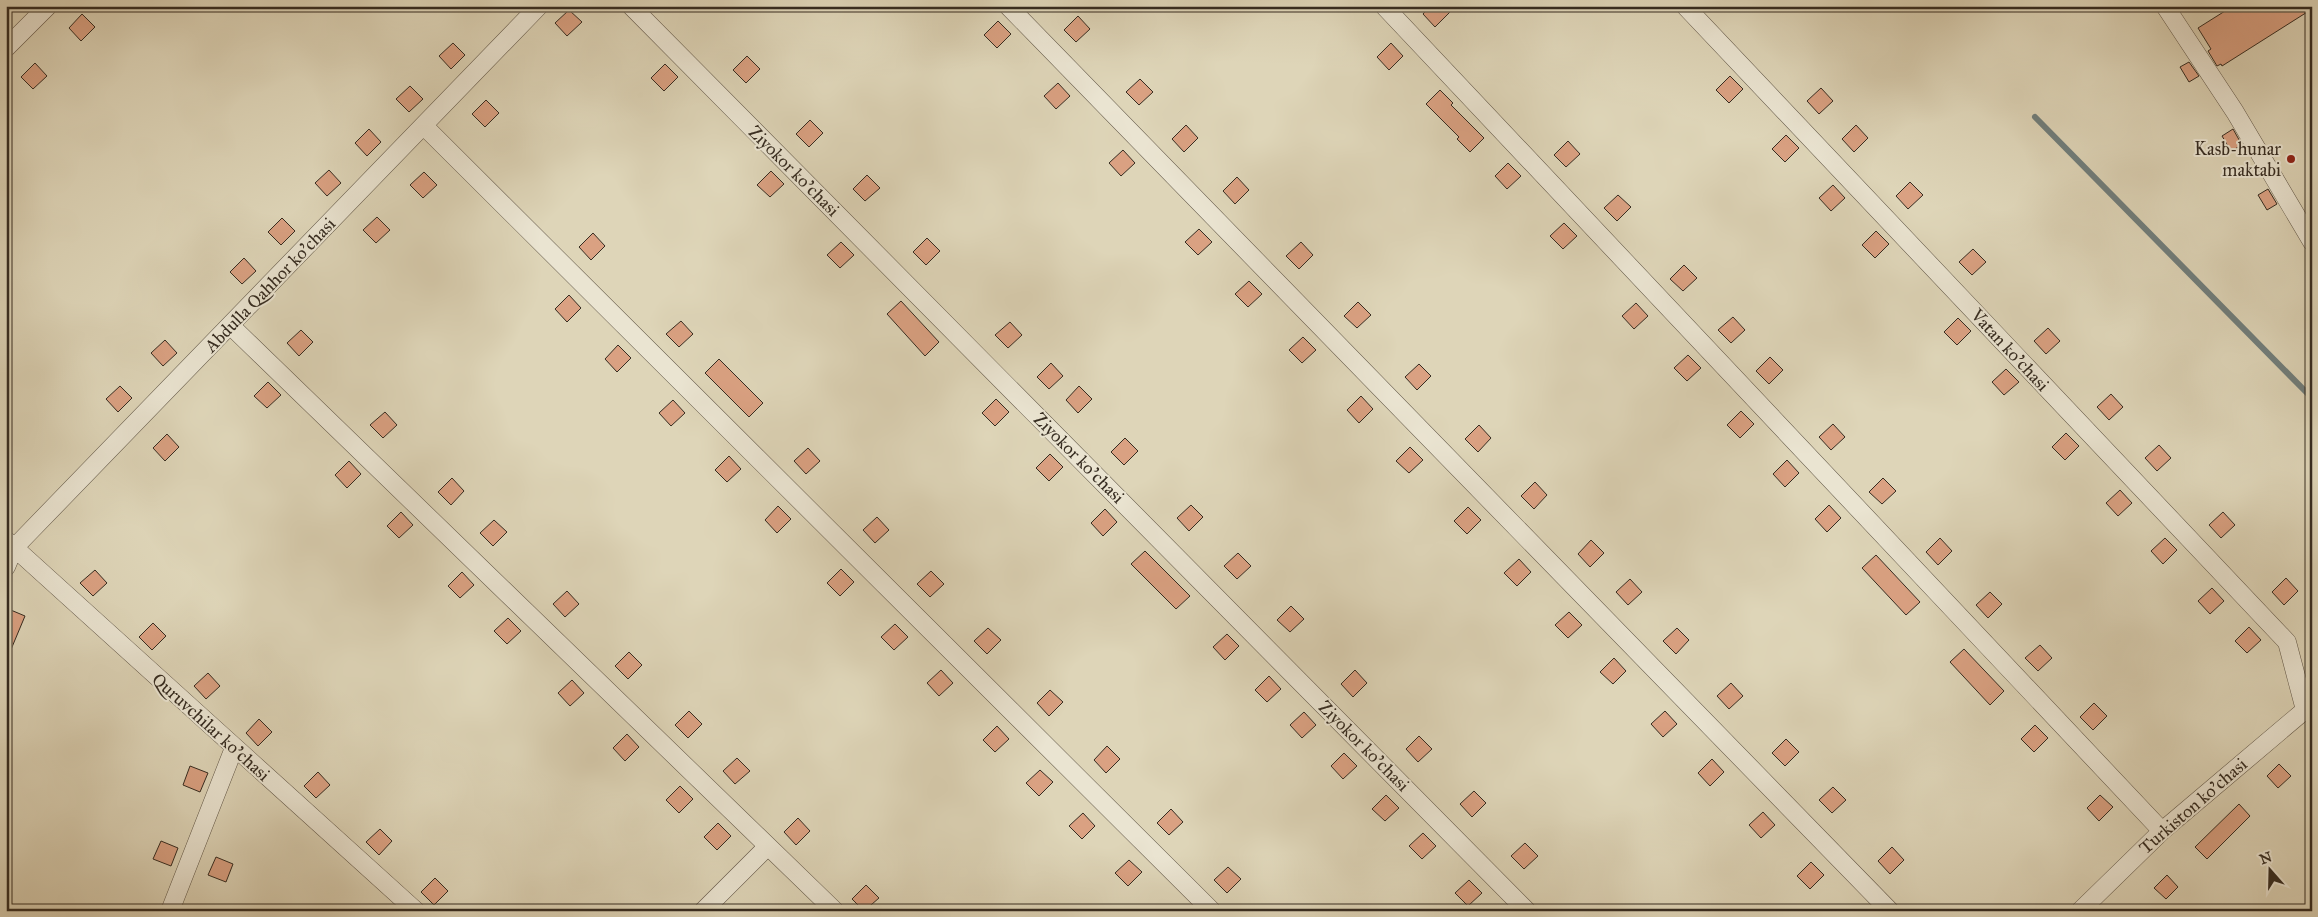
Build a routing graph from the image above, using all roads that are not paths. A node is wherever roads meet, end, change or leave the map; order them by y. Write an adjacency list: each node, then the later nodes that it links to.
1 (48, 6): 8 (street)
2 (539, 6): 9 (street, Abdulla Qahhor ko'chasi)
3 (631, 6): 23 (street, Ziyokor ko'chasi)
4 (1008, 6): 24 (street)
5 (1384, 6): 16 (street)
6 (1685, 6): 14 (street, Vatan ko'chasi)
7 (2165, 6): 10 (street)
8 (6, 48)
9 (424, 126): 11 (street, Abdulla Qahhor ko'chasi); 22 (street)
10 (2312, 242)
11 (231, 326): 12 (street, Abdulla Qahhor ko'chasi); 17 (street)
12 (10, 544): 13 (street, Abdulla Qahhor ko'chasi); 15 (street, Quruvchilar ko'chasi)
13 (6, 567)
14 (2308, 710): 16 (street, Turkiston ko'chasi)
15 (234, 748): 18 (street); 19 (street, Quruvchilar ko'chasi)
16 (2162, 831): 25 (street, Turkiston ko'chasi)
17 (768, 846): 20 (street); 21 (street)
18 (170, 911)
19 (416, 911)
20 (703, 911)
21 (835, 911)
22 (1212, 911)
23 (1527, 911)
24 (1890, 911)
25 (2080, 911)

